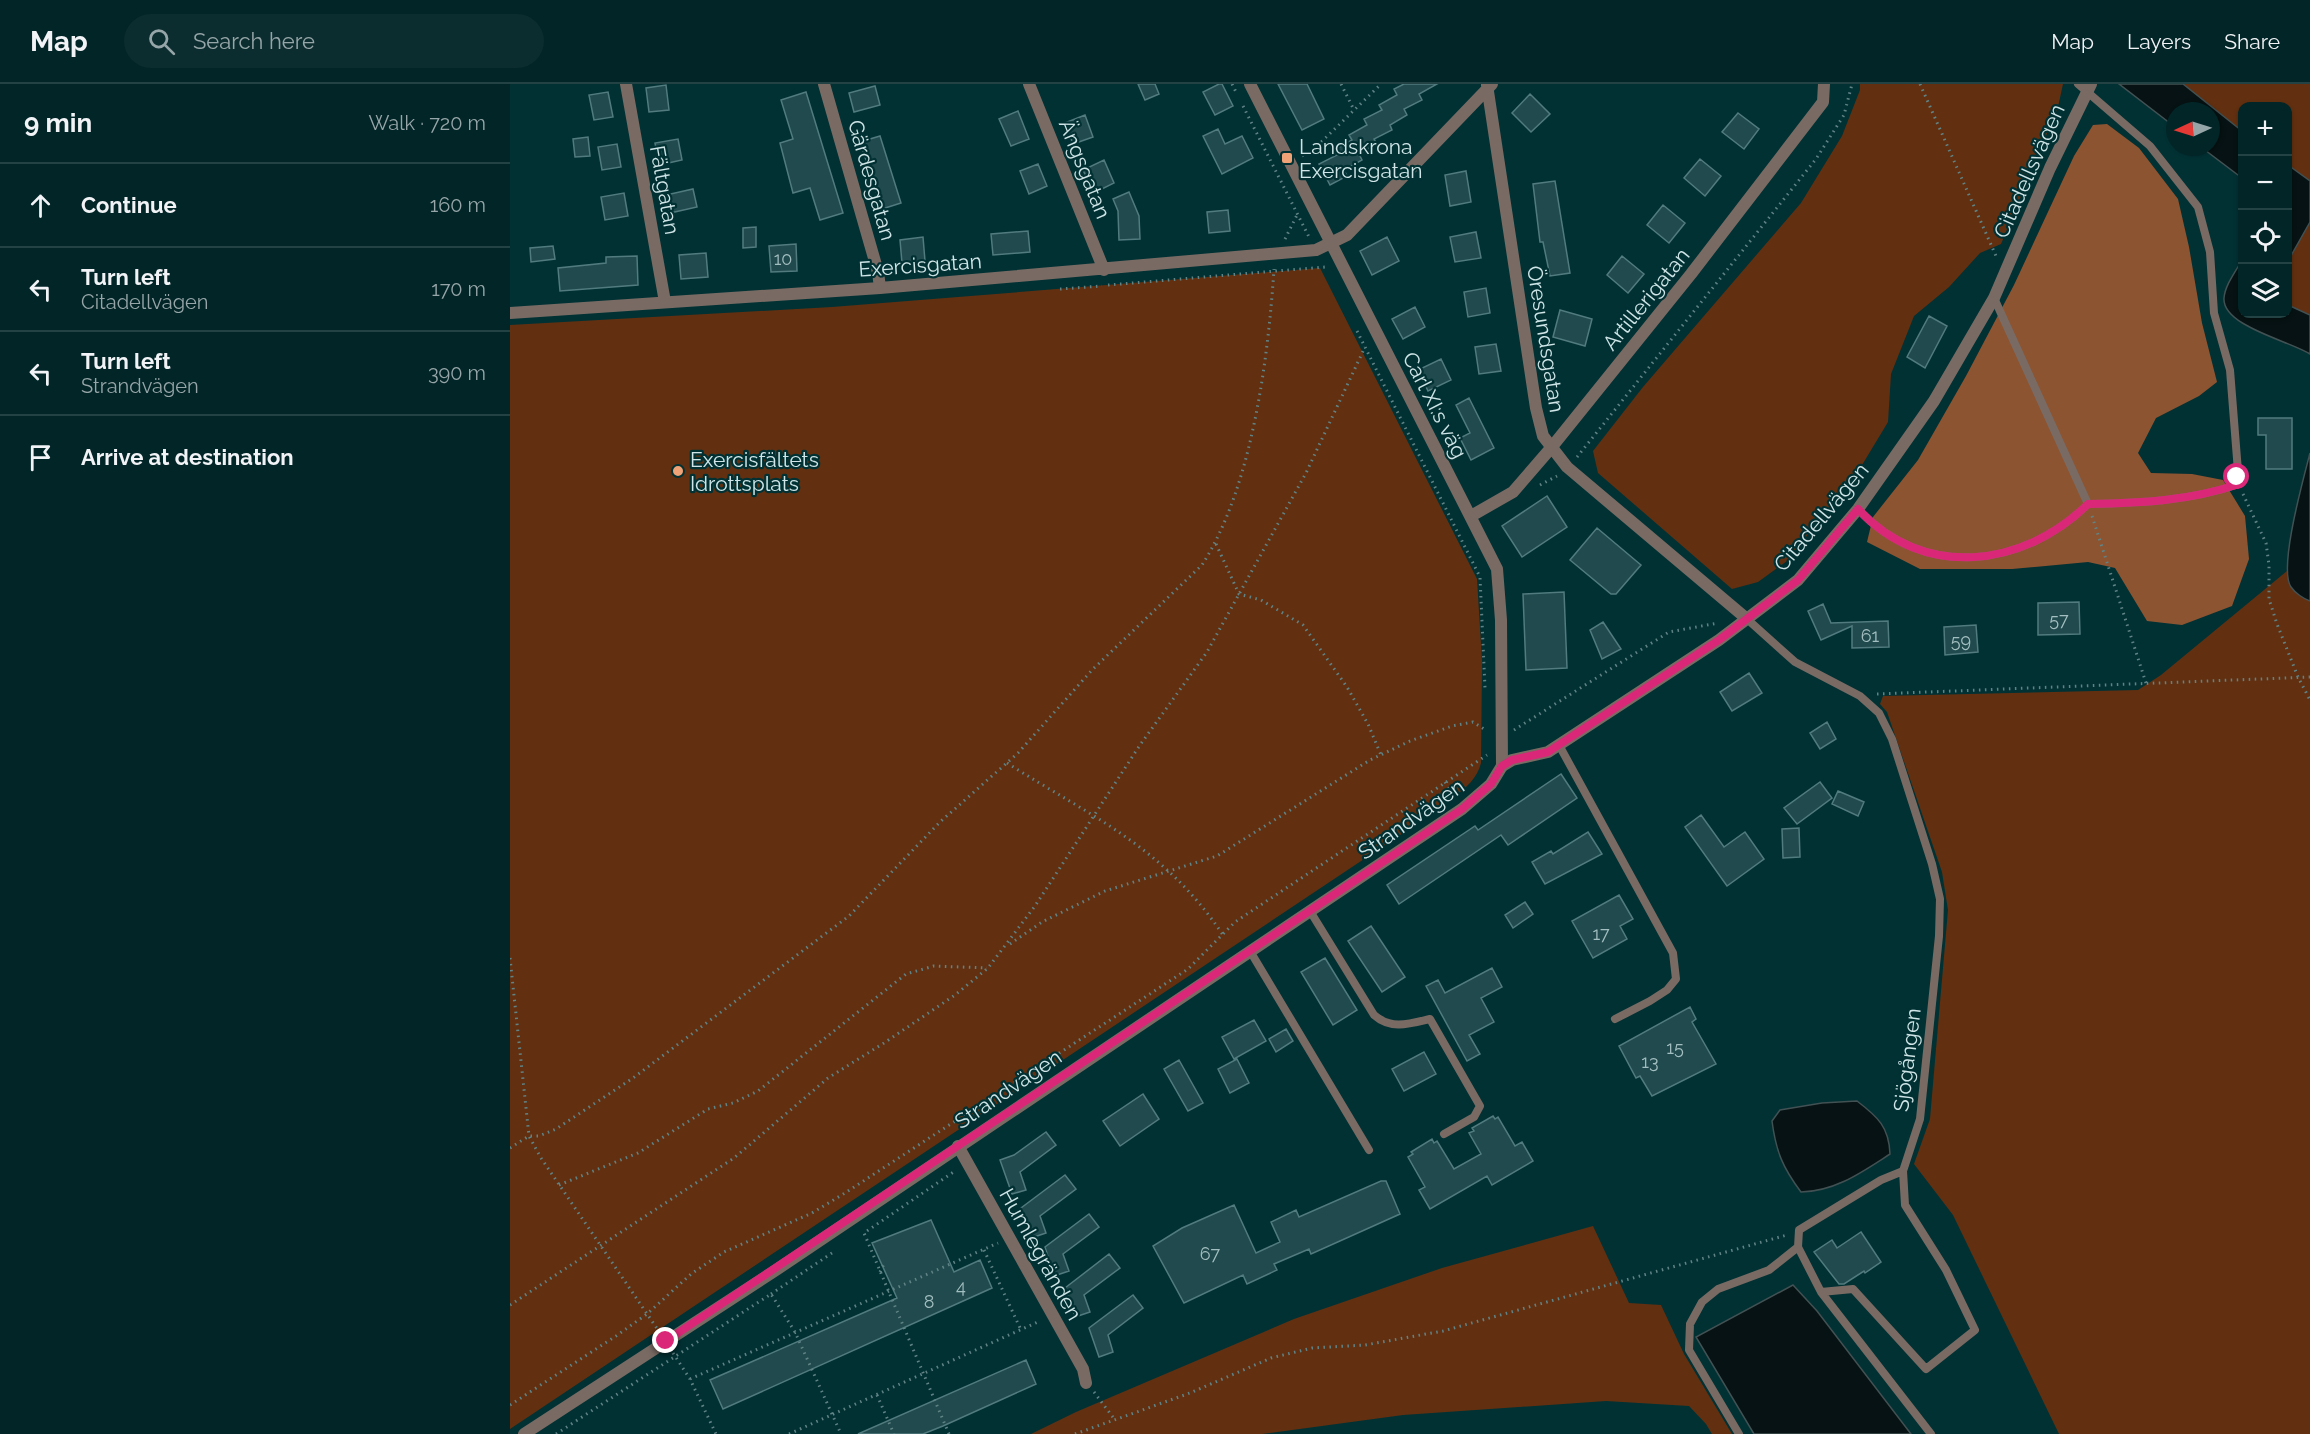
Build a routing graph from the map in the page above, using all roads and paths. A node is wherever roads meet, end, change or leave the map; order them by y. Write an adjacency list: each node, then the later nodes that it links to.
1 (626, 84): 25 (street, Fältgatan)
2 (824, 84): 23 (street, Gärdesgatan)
3 (1029, 84): 20 (street, Ängsgatan)
4 (1232, 84): 13 (path)
5 (1250, 84): 17 (street, Carl XI:s väg)
6 (1341, 84): 15 (path)
7 (1381, 84): 15 (path)
8 (1824, 84): 29 (street, Artillerigatan)
9 (1852, 84): 30 (path)
10 (1920, 84): 22 (path)
11 (1489, 86): 17 (street, Exercisgatan); 29 (street, Öresundsgatan)
12 (2085, 86): 22 (street, Citadellsvägen); 31 (lane)
13 (1237, 93)
14 (1241, 103): 18 (path)
15 (1354, 110): 16 (path)
16 (1302, 156)
17 (1331, 244): 18 (street, Exercisgatan); 34 (street, Carl XI:s väg)
18 (1316, 250): 19 (street, Exercisgatan); 21 (path)
19 (1275, 255): 20 (street, Exercisgatan); 35 (path)
20 (1104, 270): 23 (street, Exercisgatan)
21 (1328, 272)
22 (2004, 274): 24 (street, Citadellvägen)
23 (880, 288): 25 (street, Exercisgatan)
24 (1994, 298): 32 (lane); 33 (street, Citadellvägen)
25 (665, 302): 26 (street, Exercisgatan)
26 (510, 314)
27 (1355, 327): 28 (path)
28 (1365, 346): 36 (path); 42 (path)
29 (1551, 448): 30 (street, Öresundsgatan); 34 (street, Artillerigatan)
30 (1567, 467): 37 (street, Öresundsgatan)
31 (2239, 484): 32 (lane); 38 (path)
32 (2088, 504): 33 (lane); 40 (path)
33 (1858, 509): 37 (street, Citadellvägen)
34 (1471, 516): 50 (street, Carl XI:s väg)
35 (1216, 544): 36 (path); 49 (path)
36 (1239, 594): 48 (path); 51 (path)
37 (1747, 619): 41 (lane, Sjögången); 45 (path); 46 (street, Citadellvägen)
38 (2298, 677): 39 (path); 40 (path); 43 (path)
39 (2310, 677)
40 (2146, 683): 41 (path)
41 (1860, 696): 67 (lane, Sjögången)
42 (1485, 697)
43 (2310, 700)
44 (1486, 719): 48 (path)
45 (1518, 730)
46 (1559, 745): 50 (street, Citadellvägen); 59 (lane)
47 (1487, 754): 54 (path)
48 (1382, 755): 52 (path)
49 (1007, 763): 51 (path); 61 (path)
50 (1502, 766): 53 (street, Strandvägen)
51 (1094, 814): 52 (path); 55 (path)
52 (1169, 870): 54 (path); 55 (path)
53 (1310, 911): 56 (street, Strandvägen); 60 (lane)
54 (1223, 935): 66 (path)
55 (1006, 947): 58 (path)
56 (1250, 951): 62 (street, Strandvägen); 64 (lane)
57 (510, 958): 61 (path)
58 (988, 968): 69 (path); 72 (path)
59 (1615, 1019)
60 (1444, 1134)
61 (529, 1136): 63 (path); 69 (path)
62 (958, 1146): 65 (street, Humlegränden); 86 (street, Strandvägen)
63 (510, 1148)
64 (1369, 1150)
65 (967, 1163): 71 (street, Humlegränden); 77 (path)
66 (882, 1169): 68 (path); 82 (path)
67 (1903, 1171): 70 (lane); 79 (lane)
68 (888, 1178)
69 (559, 1185): 72 (path)
70 (1799, 1230): 73 (lane); 94 (path)
71 (1010, 1238): 74 (path); 83 (street, Humlegränden)
72 (601, 1246): 81 (path); 82 (path)
73 (1798, 1247): 79 (lane); 103 (lane)
74 (983, 1250): 78 (path); 84 (path)
75 (832, 1253): 80 (path)
76 (885, 1262): 77 (path)
77 (880, 1272): 78 (path)
78 (889, 1291): 85 (path); 88 (path)
79 (1821, 1292): 104 (lane)
80 (771, 1294): 85 (path); 87 (path)
81 (510, 1305)
82 (647, 1314): 86 (path); 92 (path)
83 (1053, 1316): 84 (path); 90 (street, Humlegränden)
84 (1021, 1330): 88 (path)
85 (795, 1332): 89 (path); 93 (path)
86 (666, 1341): 87 (path); 95 (street, Strandvägen)
87 (675, 1356): 89 (path); 96 (path)
88 (924, 1374): 91 (path); 101 (path)
89 (690, 1379): 97 (path)
90 (1086, 1383): 94 (path)
91 (877, 1395): 93 (path); 100 (path)
92 (510, 1405)
93 (832, 1415): 98 (path); 99 (path)
94 (1115, 1420): 102 (path)
95 (524, 1434)
96 (556, 1434)
97 (716, 1434)
98 (789, 1434)
99 (840, 1434)
100 (894, 1434)
101 (949, 1434)
102 (1075, 1434)
103 (1739, 1434)
104 (1931, 1434)

